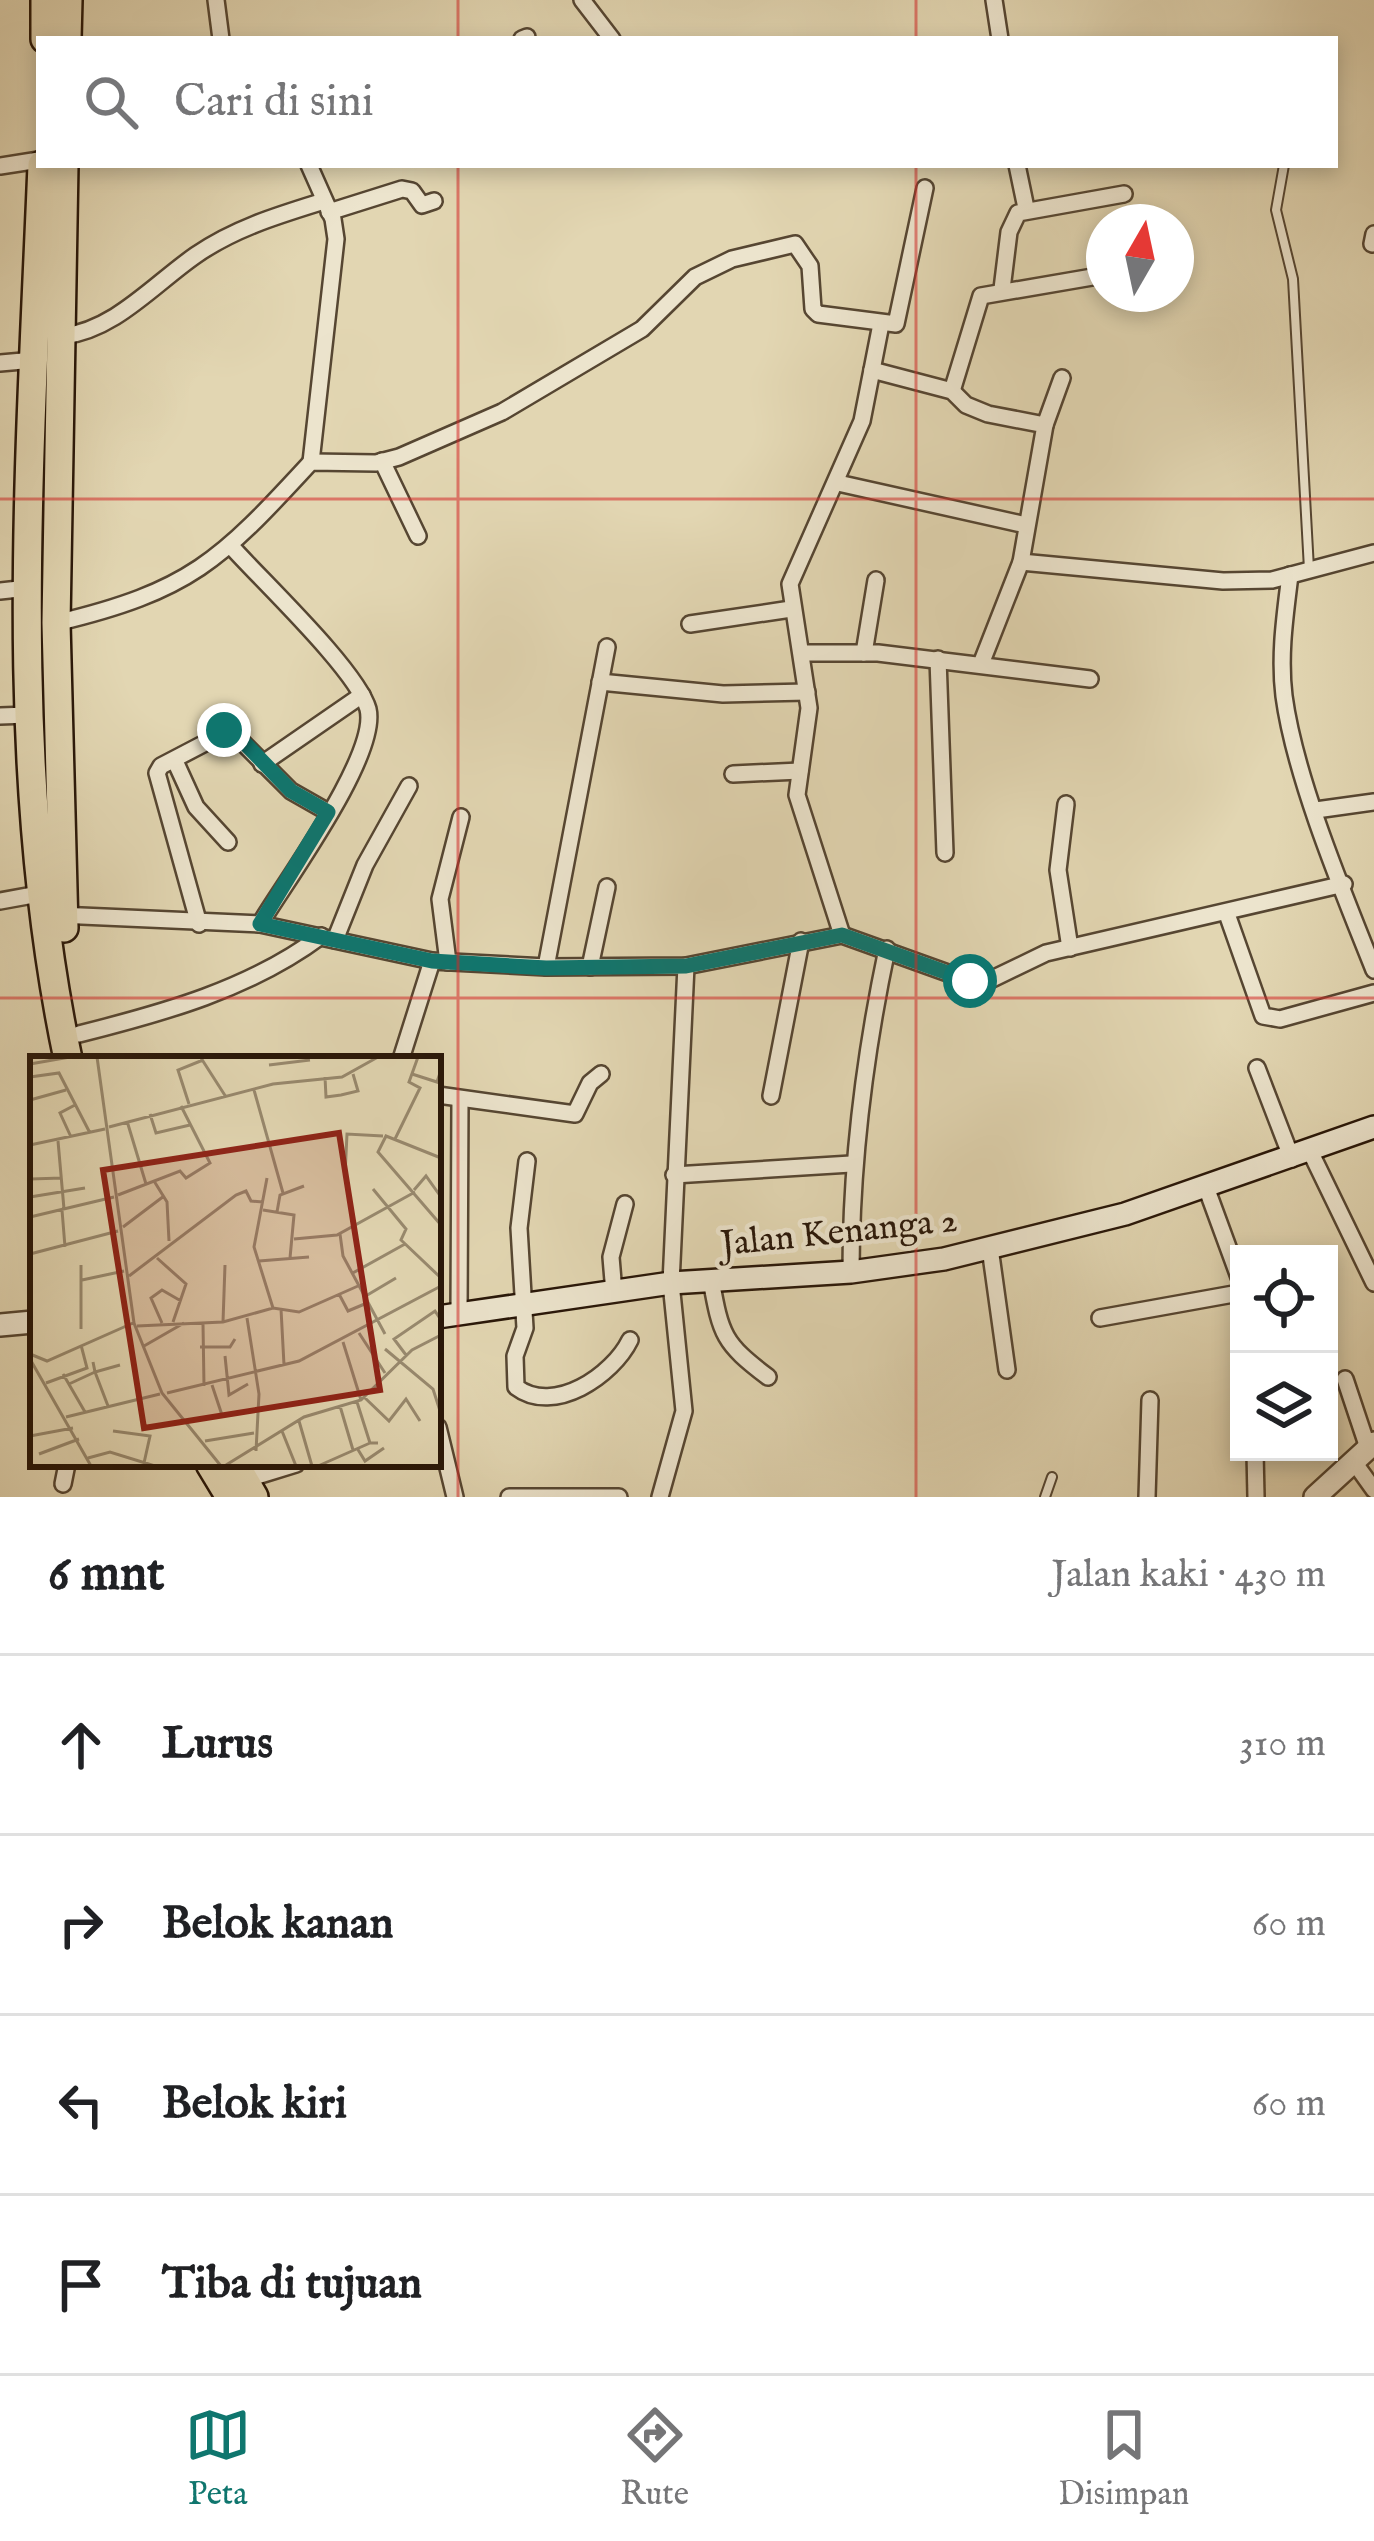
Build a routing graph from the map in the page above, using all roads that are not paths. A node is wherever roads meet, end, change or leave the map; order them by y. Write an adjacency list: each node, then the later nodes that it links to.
1 (45, 0): 6 (highway)
2 (68, 0): 7 (highway)
3 (216, 0): 8 (street)
4 (582, 0): 9 (street)
5 (994, 0): 10 (street)
6 (45, 36)
7 (67, 36)
8 (221, 36)
9 (610, 36)
10 (1000, 36)
11 (36, 163): 12 (street)
12 (0, 166)
13 (40, 168): 27 (highway)
14 (64, 168): 26 (highway)
15 (310, 168): 21 (street)
16 (1018, 168): 22 (street)
17 (1284, 168): 41 (lane)
18 (925, 188): 25 (street)
19 (1124, 194): 22 (street)
20 (434, 201): 21 (street)
21 (327, 207): 26 (street); 34 (street)
22 (1026, 208): 24 (street)
23 (1086, 277): 24 (street)
24 (1002, 289): 31 (street)
25 (881, 324): 29 (street); 33 (street)
26 (63, 336): 46 (highway)
27 (34, 360): 28 (street); 44 (highway)
28 (0, 363)
29 (872, 370): 31 (street); 35 (street)
30 (1062, 378): 32 (street)
31 (952, 391): 32 (street)
32 (1045, 424): 36 (street)
33 (382, 461): 34 (street); 37 (street)
34 (311, 462): 38 (street)
35 (838, 483): 36 (street); 45 (street)
36 (1026, 525): 40 (street)
37 (418, 536)
38 (230, 545): 46 (street); 56 (street)
39 (1374, 553): 41 (street)
40 (1021, 562): 42 (street); 52 (street)
41 (1309, 570): 42 (street)
42 (1290, 575): 65 (street)
43 (877, 580): 50 (street)
44 (14, 589): 57 (highway)
45 (791, 609): 47 (street); 49 (street)
46 (56, 623): 57 (highway)
47 (690, 624)
48 (607, 646): 54 (street)
49 (803, 653): 50 (street); 55 (street)
50 (864, 653): 51 (street)
51 (938, 659): 52 (street); 69 (street)
52 (981, 664): 53 (street)
53 (1090, 679)
54 (600, 682): 55 (street); 86 (street)
55 (807, 692): 60 (street)
56 (362, 695): 59 (street); 66 (street)
57 (29, 723): 73 (highway)
58 (176, 761): 59 (street); 68 (street); 75 (street)
59 (262, 764): 66 (street)
60 (800, 771): 61 (street); 77 (street)
61 (733, 774)
62 (409, 786): 78 (street)
63 (1374, 802): 65 (street)
64 (1066, 804): 80 (street)
65 (1316, 810): 70 (street)
66 (328, 812): 76 (street)
67 (460, 817): 83 (street)
68 (228, 842)
69 (945, 853)
70 (1344, 884): 74 (street); 82 (street)
71 (607, 887): 85 (street)
72 (0, 901): 73 (street)
73 (51, 904): 75 (street); 89 (highway)
74 (1227, 914): 80 (street); 88 (street)
75 (199, 924): 76 (street)
76 (260, 924): 78 (street)
77 (842, 935): 79 (street); 81 (street)
78 (328, 938): 83 (street); 89 (street)
79 (801, 941): 84 (street); 94 (street)
80 (1070, 948): 81 (street)
81 (886, 949): 99 (street)
82 (1370, 950): 87 (street)
83 (440, 962): 86 (street); 90 (street)
84 (686, 966): 85 (street); 100 (street)
85 (590, 967): 86 (street)
86 (546, 968)
87 (1374, 970)
88 (1374, 993)
89 (77, 1050)
90 (402, 1056)
91 (1258, 1068): 97 (street)
92 (601, 1074): 95 (street)
93 (441, 1096): 95 (street)
94 (771, 1096)
95 (460, 1099): 112 (street)
96 (1374, 1127): 97 (main road, Jalan Kenanga 2)
97 (1302, 1156): 101 (main road, Jalan Kenanga 2); 108 (street)
98 (527, 1161): 111 (street)
99 (851, 1164): 100 (street); 105 (street)
100 (674, 1175): 107 (street)
101 (1207, 1187): 103 (main road, Jalan Kenanga 2); 104 (street)
102 (625, 1204): 109 (street)
103 (990, 1248): 105 (main road, Jalan Kenanga 2); 117 (street)
104 (1230, 1252)
105 (851, 1272): 106 (main road, Jalan Kenanga 2)
106 (711, 1280): 107 (main road, Jalan Kenanga 2); 118 (street)
107 (671, 1282): 109 (main road, Jalan Kenanga 2); 134 (street)
108 (1374, 1283)
109 (614, 1293): 111 (main road, Jalan Kenanga 2)
110 (1230, 1295): 113 (street)
111 (525, 1308): 112 (main road, Jalan Kenanga 2); 116 (street)
112 (448, 1315)
113 (1100, 1318)
114 (30, 1322): 115 (main road)
115 (0, 1325)
116 (630, 1340)
117 (1006, 1370)
118 (768, 1377)
119 (1345, 1379): 122 (street)
120 (1150, 1400): 136 (street)
121 (441, 1439): 131 (street)
122 (1365, 1451): 130 (street); 138 (main road)
123 (1256, 1461): 137 (street)
124 (66, 1467): 128 (street)
125 (214, 1467): 129 (highway)
126 (288, 1467): 129 (street)
127 (1052, 1478): 135 (lane)
128 (63, 1484)
129 (240, 1484)
130 (1374, 1490)
131 (455, 1497)
132 (509, 1497): 133 (street)
133 (619, 1497)
134 (660, 1497)
135 (1046, 1497)
136 (1147, 1497)
137 (1256, 1497)
138 (1315, 1497)

